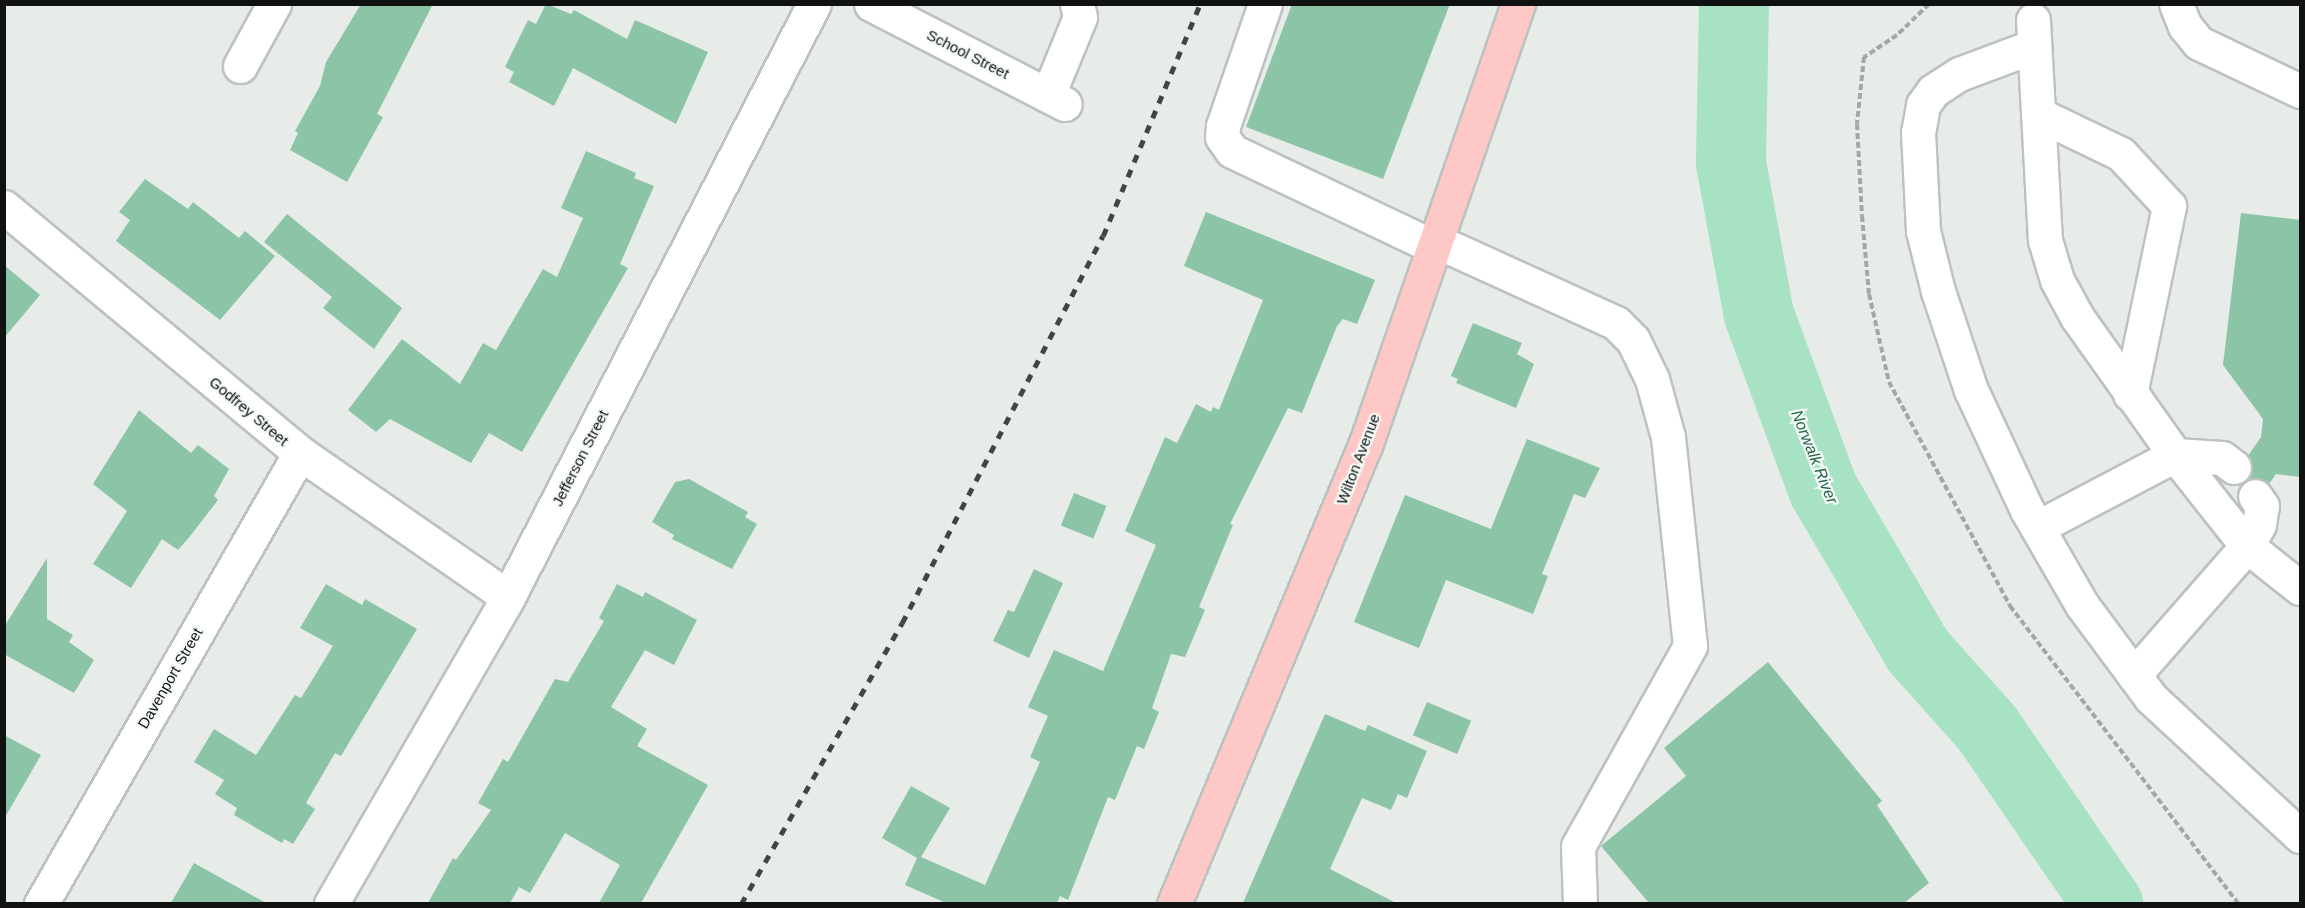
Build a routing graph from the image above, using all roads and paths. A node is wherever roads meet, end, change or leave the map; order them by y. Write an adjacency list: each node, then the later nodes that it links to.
1 (274, 4): 9 (street)
2 (814, 4): 22 (street, Jefferson Street)
3 (1077, 4): 7 (street, School Street)
4 (1265, 4): 13 (street)
5 (1518, 4): 13 (main road, Wilton Avenue)
6 (2176, 4): 10 (street)
7 (883, 7)
8 (2035, 19): 11 (street); 19 (street)
9 (240, 66)
10 (2301, 91)
11 (2038, 114): 14 (street); 14 (street)
12 (4, 207): 15 (street, Godfrey Street)
13 (1435, 244): 27 (main road, Wilton Avenue); 28 (street)
14 (2130, 394): 16 (street)
15 (300, 453): 22 (street, Godfrey Street); 25 (street, Davenport Street)
16 (2175, 455): 17 (street); 19 (street); 20 (street)
17 (2234, 467)
18 (2255, 496): 20 (street)
19 (2037, 527): 23 (street)
20 (2247, 546): 21 (street); 23 (street)
21 (2301, 588)
22 (508, 597): 26 (street, Jefferson Street)
23 (2134, 675): 24 (street)
24 (2301, 836)
25 (41, 903)
26 (331, 903)
27 (1174, 903)
28 (1580, 903)

